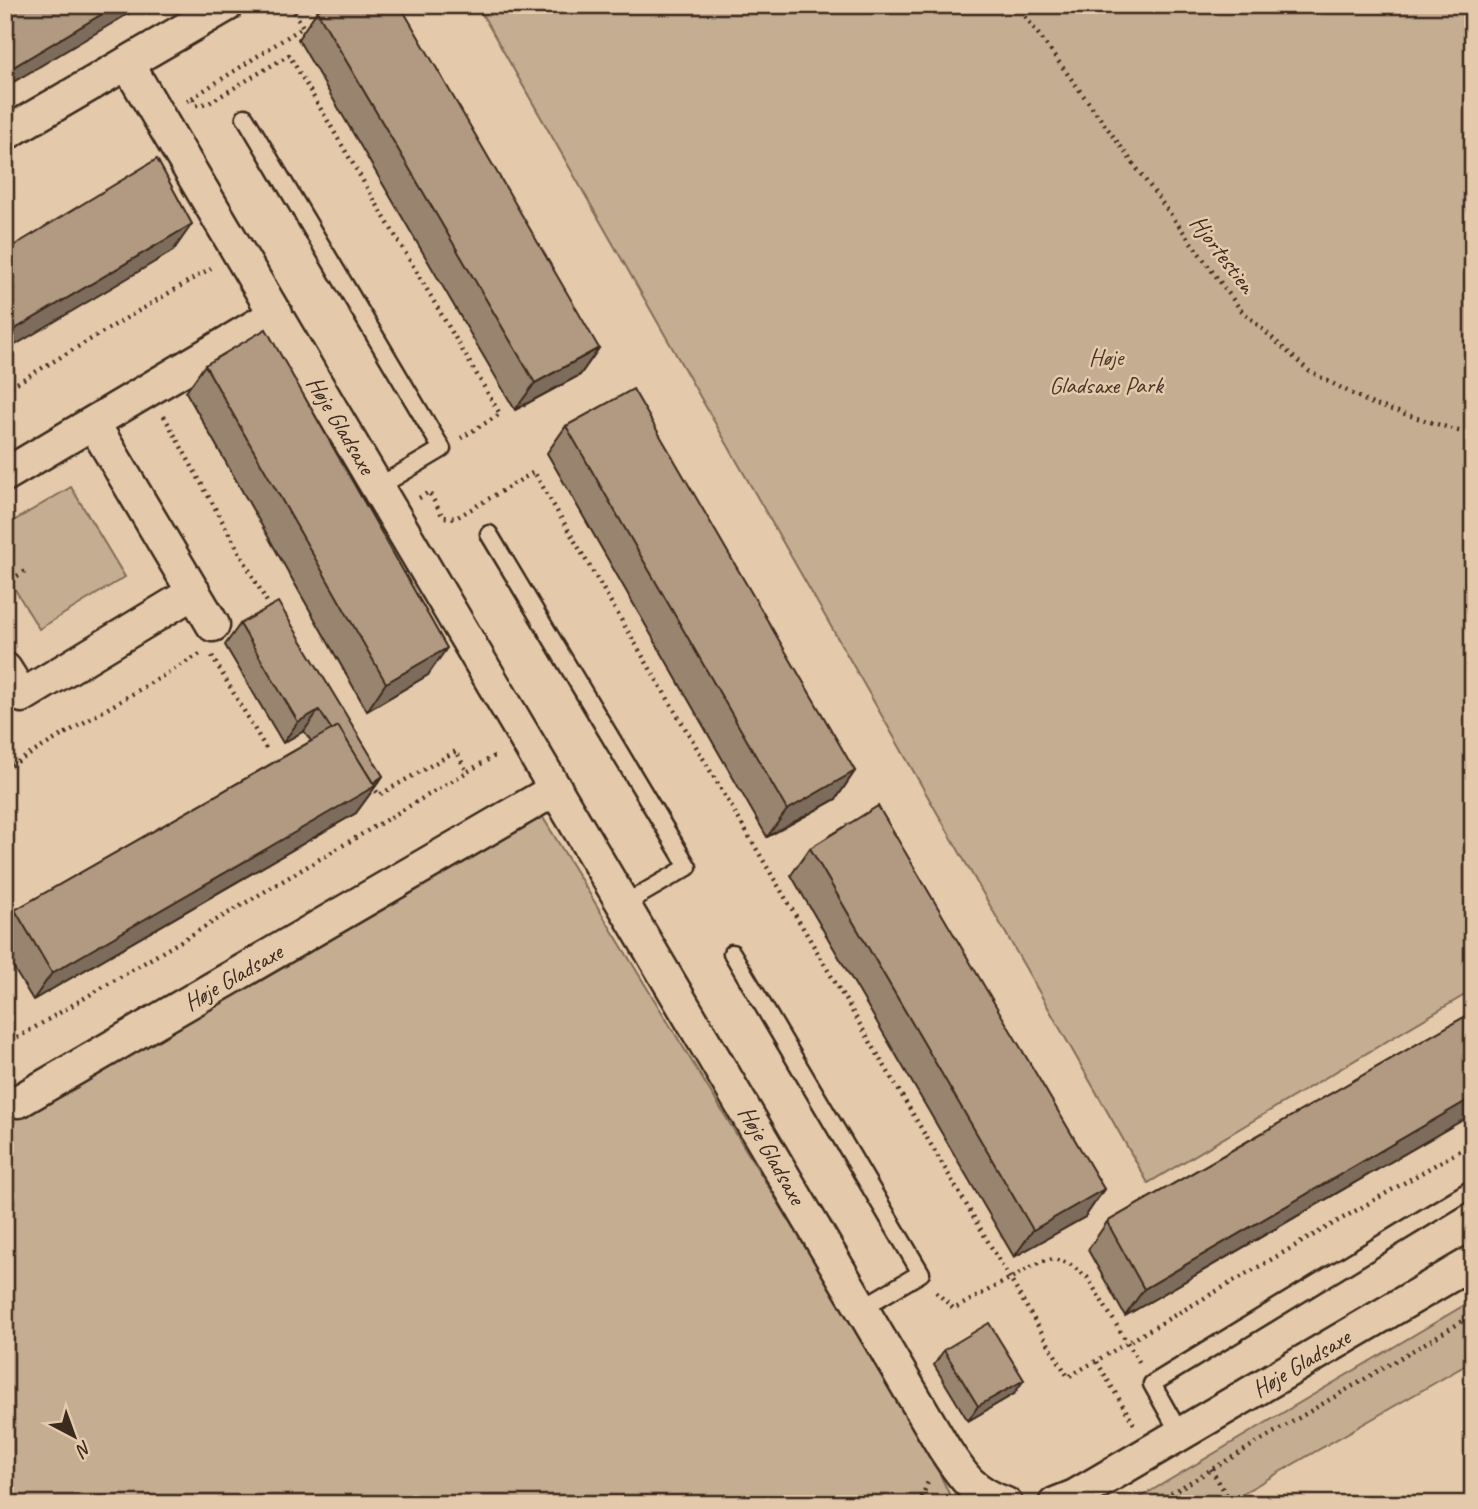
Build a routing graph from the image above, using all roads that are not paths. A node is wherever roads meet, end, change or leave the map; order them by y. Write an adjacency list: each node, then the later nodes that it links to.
1 (227, 5): 2 (street)
2 (127, 63): 4 (street); 5 (street, Høje Gladsaxe)
3 (245, 117): 8 (lane)
4 (5, 134)
5 (276, 314): 6 (street); 8 (street, Høje Gladsaxe)
6 (93, 423): 7 (street); 10 (street)
7 (5, 475)
8 (378, 487): 13 (street, Høje Gladsaxe)
9 (489, 534): 14 (lane)
10 (194, 592): 11 (street); 12 (street)
11 (214, 625)
12 (5, 669)
13 (555, 789): 14 (street, Høje Gladsaxe); 16 (street, Høje Gladsaxe)
14 (624, 904): 19 (street, Høje Gladsaxe)
15 (732, 953): 19 (lane)
16 (19, 1101)
17 (1473, 1188): 20 (lane)
18 (1473, 1262): 20 (street, Høje Gladsaxe)
19 (862, 1308): 21 (street, Høje Gladsaxe)
20 (1180, 1434): 22 (street, Høje Gladsaxe)
21 (1006, 1504)
22 (1055, 1504)

